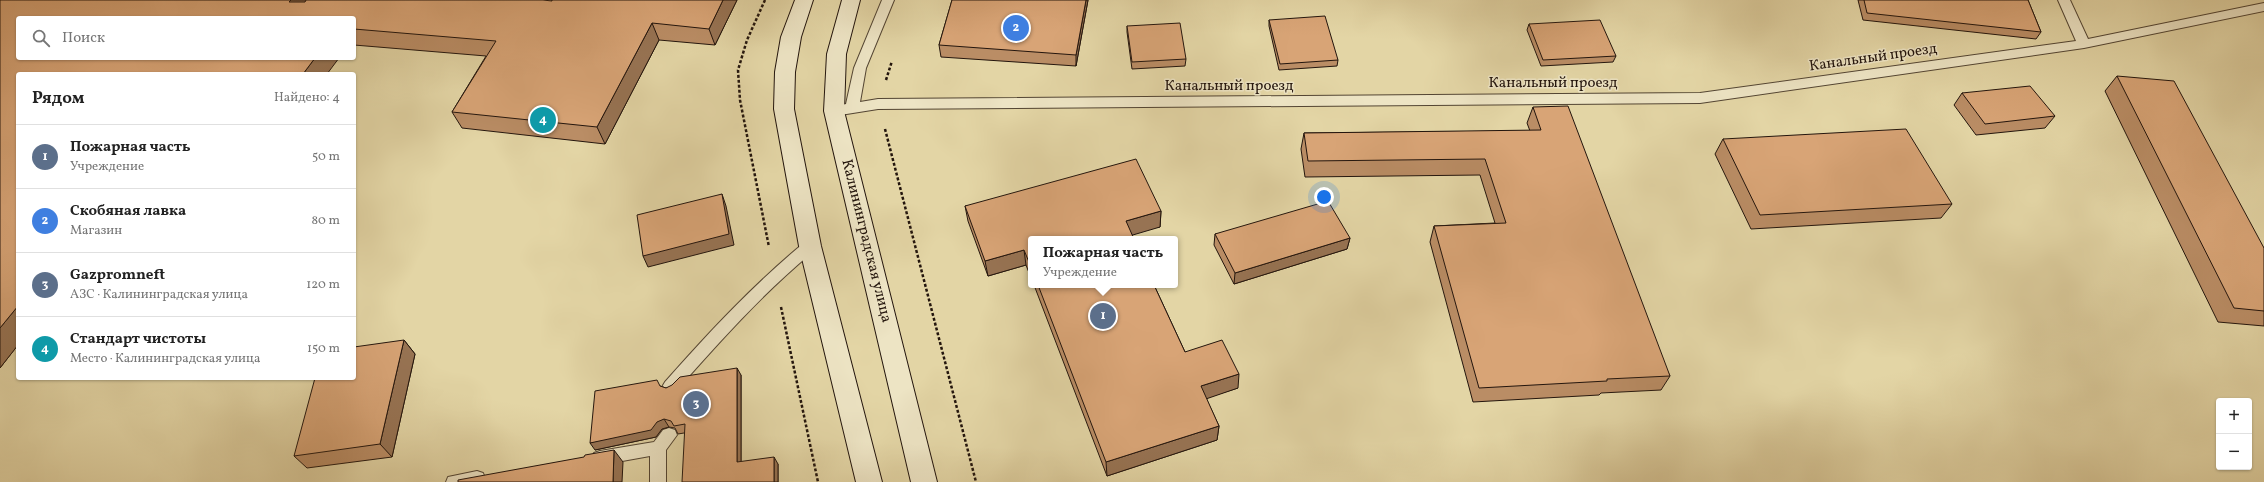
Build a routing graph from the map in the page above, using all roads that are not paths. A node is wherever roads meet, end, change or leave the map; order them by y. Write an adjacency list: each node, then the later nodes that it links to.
1 (804, 0): 8 (main road)
2 (851, 0): 7 (main road, Калининградская улица)
3 (888, 0): 7 (lane)
4 (2064, 0): 6 (lane)
5 (2264, 7): 6 (lane, Канальный проезд)
6 (2084, 44): 7 (lane, Канальный проезд)
7 (843, 109): 17 (main road, Калининградская улица)
8 (810, 246): 9 (lane); 16 (main road)
9 (670, 387)
10 (669, 435): 11 (lane)
11 (658, 448): 12 (lane); 15 (lane)
12 (588, 460)
13 (493, 475): 14 (lane)
14 (454, 482)
15 (658, 482)
16 (868, 482)
17 (924, 482)

